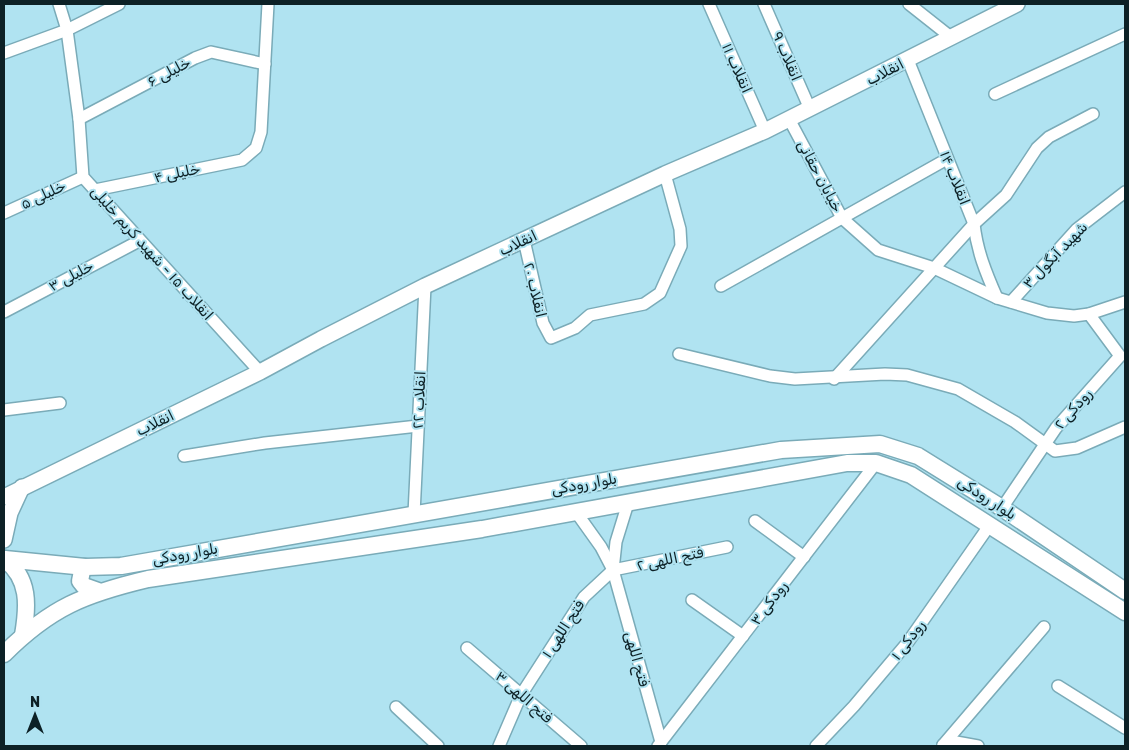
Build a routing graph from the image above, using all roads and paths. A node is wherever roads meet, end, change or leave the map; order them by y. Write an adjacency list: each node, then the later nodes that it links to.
1 (59, 4): 8 (street, انقلاب ۱۵ - شهید کریم خلیلی)
2 (119, 4): 8 (street)
3 (268, 4): 13 (street)
4 (709, 4): 19 (street, انقلاب ۱۱)
5 (764, 4): 15 (street, انقلاب ۹)
6 (909, 4): 10 (street)
7 (1017, 4): 10 (street, انقلاب)
8 (67, 30): 11 (street); 18 (street, انقلاب ۱۵ - شهید کریم خلیلی)
9 (1125, 34): 14 (street)
10 (952, 38): 12 (street, انقلاب)
11 (4, 53)
12 (908, 60): 15 (street, انقلاب); 20 (street, انقلاب ۱۴)
13 (265, 64): 18 (street, خلیلی ۶); 23 (street, خلیلی ۴)
14 (995, 94)
15 (810, 109): 17 (street, انقلاب)
16 (1093, 114): 27 (street)
17 (789, 119): 19 (street, انقلاب); 26 (street, خیابان حقانی)
18 (79, 120): 22 (street, انقلاب ۱۵ - شهید کریم خلیلی)
19 (765, 131): 21 (street, انقلاب)
20 (947, 159): 26 (street); 27 (street, انقلاب ۱۴)
21 (665, 174): 28 (street, انقلاب); 28 (street, انقلاب ۲۰)
22 (83, 177): 23 (street, انقلاب ۱۵ - شهید کریم خلیلی); 25 (street, خلیلی ۵)
23 (95, 190): 29 (street, انقلاب ۱۵ - شهید کریم خلیلی)
24 (1125, 192): 34 (street, شهید آبگول ۳)
25 (4, 213)
26 (842, 218): 30 (street, خیابان حقانی); 32 (street)
27 (974, 224): 30 (street); 33 (street, انقلاب ۱۴)
28 (524, 240): 31 (street, انقلاب)
29 (139, 241): 36 (street, خلیلی ۳); 39 (street, انقلاب ۱۵ - شهید کریم خلیلی)
30 (934, 268): 33 (street, خیابان حقانی); 40 (street)
31 (425, 286): 39 (street, انقلاب); 43 (street, انقلاب ۲۲)
32 (721, 286)
33 (997, 298): 34 (street, خیابان حقانی)
34 (1011, 302): 37 (street, خیابان حقانی)
35 (1125, 302): 37 (street, خیابان حقانی)
36 (4, 312)
37 (1090, 314): 45 (street, رودکی ۲)
38 (679, 354): 40 (street)
39 (260, 372): 48 (street, انقلاب)
40 (834, 378): 45 (street)
41 (60, 403): 42 (street)
42 (4, 410)
43 (418, 426): 46 (street); 53 (street, انقلاب ۲۲)
44 (1125, 427): 45 (street)
45 (1044, 444): 51 (street, رودکی ۲)
46 (184, 456)
47 (876, 463): 50 (main road, بلوار رودکی); 55 (main road, بلوار رودکی); 58 (street, رودکی ۳)
48 (22, 487): 49 (street, انقلاب); 56 (street)
49 (4, 497)
50 (628, 503): 52 (main road, بلوار رودکی); 61 (street)
51 (1002, 508): 53 (main road, بلوار رودکی); 63 (main road, بلوار رودکی)
52 (576, 512): 61 (street); 62 (main road, بلوار رودکی)
53 (414, 514): 60 (main road, بلوار رودکی)
54 (755, 521): 58 (street)
55 (989, 526): 65 (main road, بلوار رودکی); 79 (street, رودکی ۱)
56 (4, 540)
57 (727, 547): 61 (street, فتح اللهی ۲)
58 (804, 557): 68 (street, رودکی ۳)
59 (4, 559): 60 (main road, بلوار رودکی); 67 (main road)
60 (85, 567): 62 (main road)
61 (613, 570): 72 (street, فتح اللهی ۱); 75 (street, فتح اللهی)
62 (98, 591): 67 (main road, بلوار رودکی)
63 (1125, 591)
64 (692, 600): 68 (street)
65 (1125, 612)
66 (1044, 627): 80 (street)
67 (23, 634): 70 (main road, بلوار رودکی)
68 (744, 636): 75 (street, رودکی ۳)
69 (467, 648): 72 (street, فتح اللهی ۳)
70 (4, 654)
71 (1058, 686): 74 (street)
72 (521, 694): 77 (street, فتح اللهی ۱); 78 (street, فتح اللهی ۳)
73 (396, 707): 76 (street)
74 (1125, 728)
75 (659, 744)
76 (438, 746)
77 (499, 746)
78 (581, 746)
79 (816, 746)
80 (942, 746): 81 (street)
81 (978, 746)

